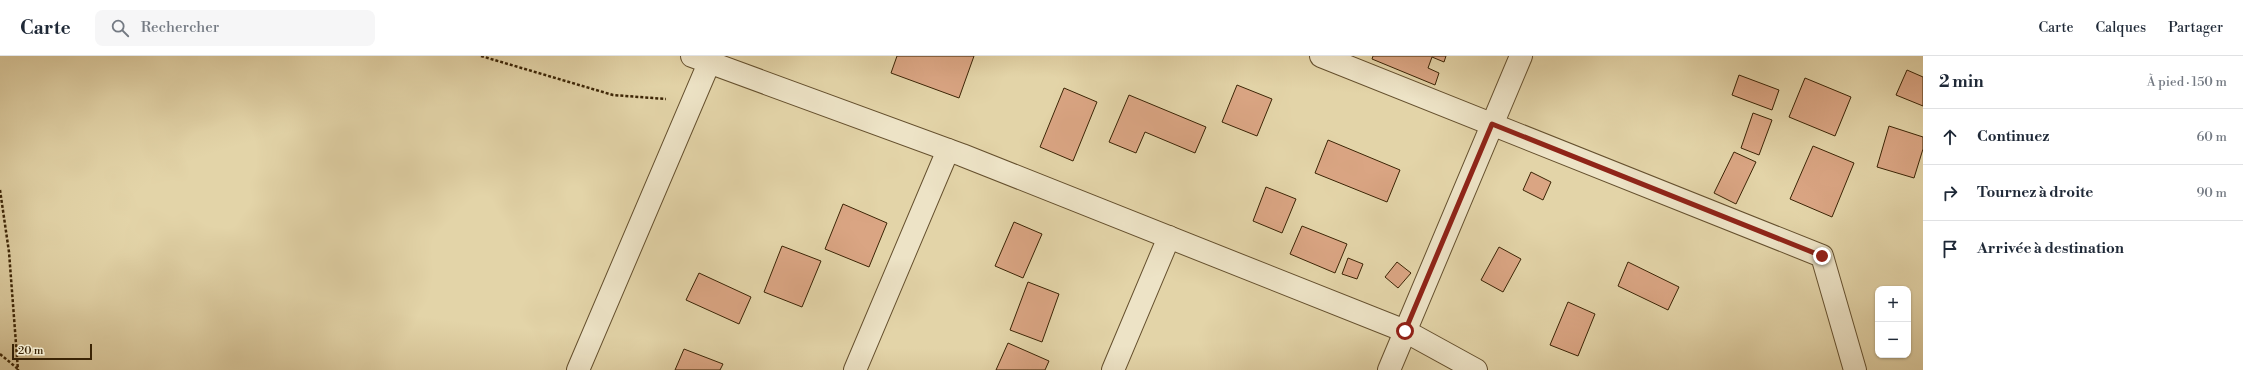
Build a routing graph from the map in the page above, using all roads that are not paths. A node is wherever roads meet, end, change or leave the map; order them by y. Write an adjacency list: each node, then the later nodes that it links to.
1 (1321, 56): 4 (street)
2 (1521, 56): 4 (street)
3 (705, 58): 5 (street); 8 (street)
4 (1492, 124): 7 (street); 13 (street)
5 (948, 150): 6 (street); 9 (street)
6 (1169, 237): 7 (street); 10 (street)
7 (1405, 331): 11 (street); 12 (street)
8 (578, 370)
9 (855, 370)
10 (1113, 370)
11 (1389, 370)
12 (1476, 370)
13 (1855, 370)

